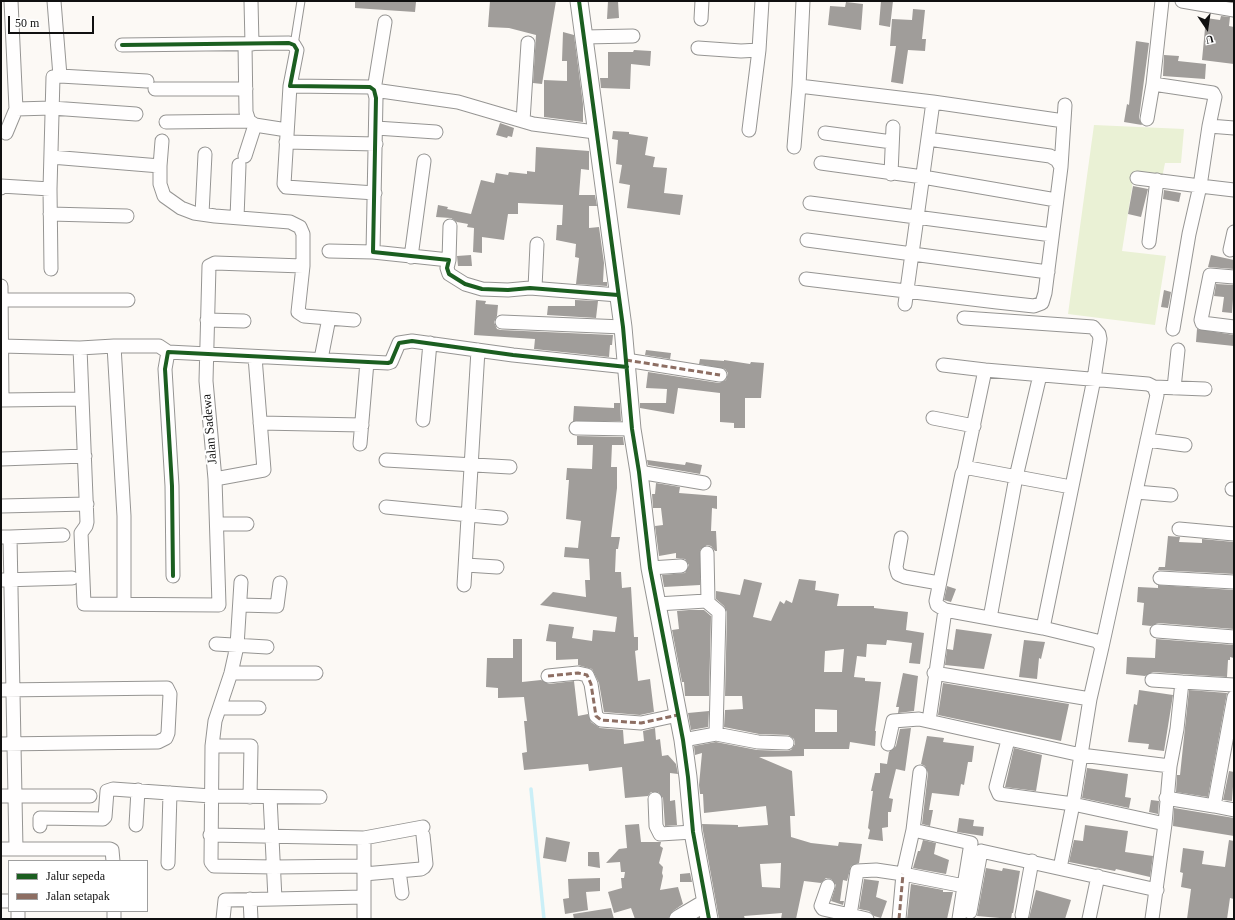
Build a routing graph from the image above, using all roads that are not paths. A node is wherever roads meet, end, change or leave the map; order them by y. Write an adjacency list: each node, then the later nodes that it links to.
1 (10, 1): 31 (street)
2 (54, 1): 22 (street)
3 (251, 1): 17 (street)
4 (301, 1): 19 (lane)
5 (579, 1): 15 (street)
6 (702, 1): 12 (street)
7 (762, 1): 21 (street)
8 (803, 1): 25 (street)
9 (1162, 1): 23 (street)
10 (1182, 1): 11 (street)
11 (1226, 7)
12 (700, 19)
13 (385, 22): 27 (street)
14 (633, 36): 15 (street)
15 (584, 37): 44 (street)
16 (528, 43): 34 (street)
17 (248, 44): 18 (street); 19 (street); 26 (street)
18 (122, 45)
19 (294, 45): 24 (street)
20 (698, 48): 21 (street)
21 (759, 50): 42 (street)
22 (60, 76): 26 (street); 30 (street)
23 (1153, 84): 33 (street); 38 (street)
24 (290, 86): 27 (street); 47 (street)
25 (799, 86): 28 (street); 52 (street)
26 (246, 88): 37 (street)
27 (374, 90): 34 (street); 40 (street)
28 (933, 102): 35 (street); 48 (street)
29 (1065, 105): 35 (street)
30 (52, 108): 31 (street); 32 (street); 54 (street)
31 (16, 109): 45 (street)
32 (136, 114)
33 (1147, 118)
34 (522, 121): 44 (street)
35 (1064, 121): 58 (street)
36 (166, 122): 37 (street)
37 (252, 123): 47 (street); 74 (street)
38 (1210, 126): 41 (street); 63 (street)
39 (893, 127): 50 (street)
40 (376, 128): 43 (street); 51 (street)
41 (1234, 128)
42 (749, 130)
43 (436, 132)
44 (595, 132): 94 (street)
45 (6, 133)
46 (826, 133): 50 (street)
47 (287, 136): 51 (street); 67 (street)
48 (928, 139): 58 (street); 60 (street)
49 (162, 141): 57 (street)
50 (892, 142): 59 (street)
51 (376, 144): 67 (street)
52 (794, 147)
53 (205, 154): 71 (street)
54 (51, 157): 57 (street); 65 (street)
55 (424, 161): 85 (street)
56 (821, 164): 59 (street)
57 (160, 166): 71 (street)
58 (1061, 167): 68 (street)
59 (891, 174): 60 (street)
60 (923, 177): 68 (street); 73 (street)
61 (1137, 178): 62 (street)
62 (1157, 180): 63 (street); 79 (street)
63 (1200, 186): 66 (street); 106 (street)
64 (1, 188): 65 (street)
65 (50, 189): 70 (street)
66 (1234, 190)
67 (375, 193): 83 (street)
68 (1056, 200): 77 (street)
69 (810, 203): 73 (street)
70 (50, 214): 72 (street); 88 (street)
71 (202, 214): 74 (street)
72 (127, 216)
73 (917, 216): 77 (street); 84 (street)
74 (237, 218): 87 (street)
75 (450, 226): 86 (street)
76 (1234, 232): 81 (street)
77 (1052, 234): 89 (street)
78 (808, 240): 84 (street)
79 (1149, 242)
80 (537, 244): 93 (street)
81 (1230, 250)
82 (329, 251): 83 (street)
83 (373, 252): 85 (street)
84 (912, 255): 89 (street); 95 (street)
85 (411, 257): 86 (street)
86 (449, 260): 93 (street)
87 (303, 266): 98 (street); 100 (street, Jalan Sadewa)
88 (50, 269)
89 (1048, 272): 95 (street)
90 (1234, 277): 104 (street)
91 (806, 279): 95 (street)
92 (1, 286): 96 (street)
93 (535, 288): 94 (street)
94 (618, 295): 105 (street)
95 (906, 298)
96 (2, 300): 97 (street); 108 (street)
97 (128, 300)
98 (329, 318): 101 (street); 116 (street)
99 (964, 318): 123 (street)
100 (207, 320): 102 (street); 114 (street, Jalan Sadewa)
101 (354, 320)
102 (244, 321)
103 (502, 322): 105 (street)
104 (1234, 327)
105 (623, 328): 118 (street)
106 (1173, 329)
107 (430, 343): 111 (street); 117 (street); 130 (street)
108 (1, 346): 110 (street); 128 (street)
109 (114, 346): 110 (street); 113 (street); 179 (street)
110 (80, 348): 127 (street)
111 (478, 350): 118 (street); 142 (street)
112 (1178, 350): 125 (street)
113 (168, 352): 114 (street); 169 (street)
114 (207, 354): 115 (street); 147 (street, Jalan Sadewa)
115 (255, 357): 116 (street); 131 (street)
116 (321, 359): 117 (street)
117 (368, 362): 132 (street)
118 (627, 363): 122 (street); 135 (street)
119 (943, 365): 120 (street)
120 (985, 370): 121 (street); 133 (street)
121 (1040, 374): 123 (street); 146 (street)
122 (720, 375)
123 (1094, 379): 124 (street); 149 (street)
124 (1154, 387): 125 (street); 136 (street)
125 (1174, 388): 126 (street)
126 (1204, 390)
127 (82, 399): 128 (street); 139 (street)
128 (2, 400)
129 (932, 418): 133 (street)
130 (423, 420)
131 (260, 423): 132 (street); 147 (street, Jalan Sadewa)
132 (362, 425): 137 (street)
133 (974, 426): 144 (street)
134 (576, 428): 135 (street)
135 (632, 429): 145 (street)
136 (1147, 440): 138 (street); 150 (street)
137 (360, 444)
138 (1185, 445)
139 (85, 456): 140 (street); 152 (street)
140 (1, 458)
141 (386, 460): 142 (street)
142 (472, 464): 143 (street); 155 (street)
143 (510, 467)
144 (964, 470): 146 (street); 176 (street)
145 (640, 472): 148 (street); 168 (street)
146 (1016, 477): 149 (street); 183 (street)
147 (215, 479): 157 (street)
148 (704, 483)
149 (1071, 487): 184 (street)
150 (1136, 492): 151 (street); 191 (street)
151 (1172, 495)
152 (87, 504): 153 (street); 179 (street)
153 (1, 506)
154 (386, 507): 155 (street)
155 (468, 515): 156 (street); 165 (street)
156 (502, 518)
157 (216, 524): 158 (street); 179 (street)
158 (247, 524)
159 (1179, 529): 160 (street)
160 (1234, 534)
161 (63, 535): 162 (street)
162 (5, 537): 172 (street)
163 (901, 538): 176 (street)
164 (707, 553): 178 (street)
165 (466, 565): 167 (street); 177 (street)
166 (681, 566): 168 (street)
167 (497, 567)
168 (650, 568): 180 (street)
169 (173, 576)
170 (72, 578): 172 (street)
171 (1160, 578): 174 (street)
172 (5, 580): 186 (street)
173 (241, 582): 181 (street)
174 (1234, 582)
175 (280, 583): 181 (street)
176 (940, 583): 182 (street)
177 (464, 585)
178 (708, 602): 180 (street); 206 (street)
179 (124, 604)
180 (657, 604): 204 (street)
181 (240, 605): 189 (street)
182 (945, 610): 183 (street); 193 (street)
183 (990, 618): 184 (street)
184 (1043, 628): 191 (street)
185 (1157, 631): 187 (street)
186 (6, 637): 199 (street)
187 (1234, 637)
188 (216, 644): 189 (street)
189 (237, 646): 190 (street); 194 (street)
190 (267, 647)
191 (1102, 647): 201 (street)
192 (316, 673): 194 (street)
193 (934, 673): 201 (street); 205 (street)
194 (231, 674): 202 (street)
195 (548, 676): 204 (street)
196 (1152, 680): 197 (street)
197 (1182, 682): 198 (street); 214 (street)
198 (1234, 685)
199 (7, 690): 210 (street); 210 (street)
200 (1234, 697): 228 (street)
201 (1090, 699): 213 (street)
202 (220, 708): 203 (street); 212 (street)
203 (259, 708)
204 (678, 715): 207 (street)
205 (928, 722): 208 (street); 211 (street)
206 (716, 734): 207 (street); 209 (street)
207 (683, 740): 234 (street)
208 (1008, 740): 213 (street); 227 (street)
209 (788, 743)
210 (8, 744): 219 (street)
211 (888, 744)
212 (212, 746): 221 (street); 222 (street)
213 (1081, 755): 214 (street); 227 (street)
214 (1170, 766): 225 (street)
215 (920, 772): 233 (street)
216 (138, 790): 217 (street); 230 (street); 232 (street)
217 (170, 793): 221 (street); 242 (street)
218 (1, 796): 219 (street)
219 (15, 796): 220 (street); 239 (street)
220 (90, 796)
221 (211, 796): 222 (street); 235 (street)
222 (250, 797): 223 (street)
223 (270, 797): 224 (street); 236 (street)
224 (320, 797)
225 (1166, 798): 228 (street); 231 (street)
226 (655, 799): 234 (street)
227 (1073, 804): 231 (street); 244 (street)
228 (1214, 806): 229 (street)
229 (1234, 810)
230 (40, 817)
231 (1165, 824): 251 (street)
232 (136, 825)
233 (912, 830): 247 (street); 250 (street)
234 (693, 832): 256 (street)
235 (210, 835): 236 (street); 243 (street)
236 (273, 837): 237 (street); 243 (street)
237 (364, 838): 245 (street); 246 (street)
238 (1, 849): 239 (street)
239 (16, 849): 240 (street)
240 (113, 860)
241 (1032, 861): 244 (street); 257 (street); 258 (street)
242 (168, 863)
243 (274, 867): 245 (street); 255 (street)
244 (1060, 868): 248 (street)
245 (364, 870): 246 (street); 253 (street)
246 (399, 871): 252 (street)
247 (903, 874): 250 (street); 259 (street); 265 (street)
248 (1098, 876): 251 (street); 266 (street)
249 (828, 886): 259 (street)
250 (964, 886): 258 (street)
251 (1157, 890): 267 (street)
252 (402, 893)
253 (364, 897): 255 (street); 262 (street)
254 (250, 899): 255 (street); 260 (street); 261 (street)
255 (275, 899)
256 (707, 911): 263 (street)
257 (1022, 914)
258 (965, 916)
259 (849, 917): 264 (street)
260 (223, 919)
261 (251, 919)
262 (364, 919)
263 (678, 919)
264 (867, 919)
265 (899, 919)
266 (1089, 919)
267 (1152, 919)

